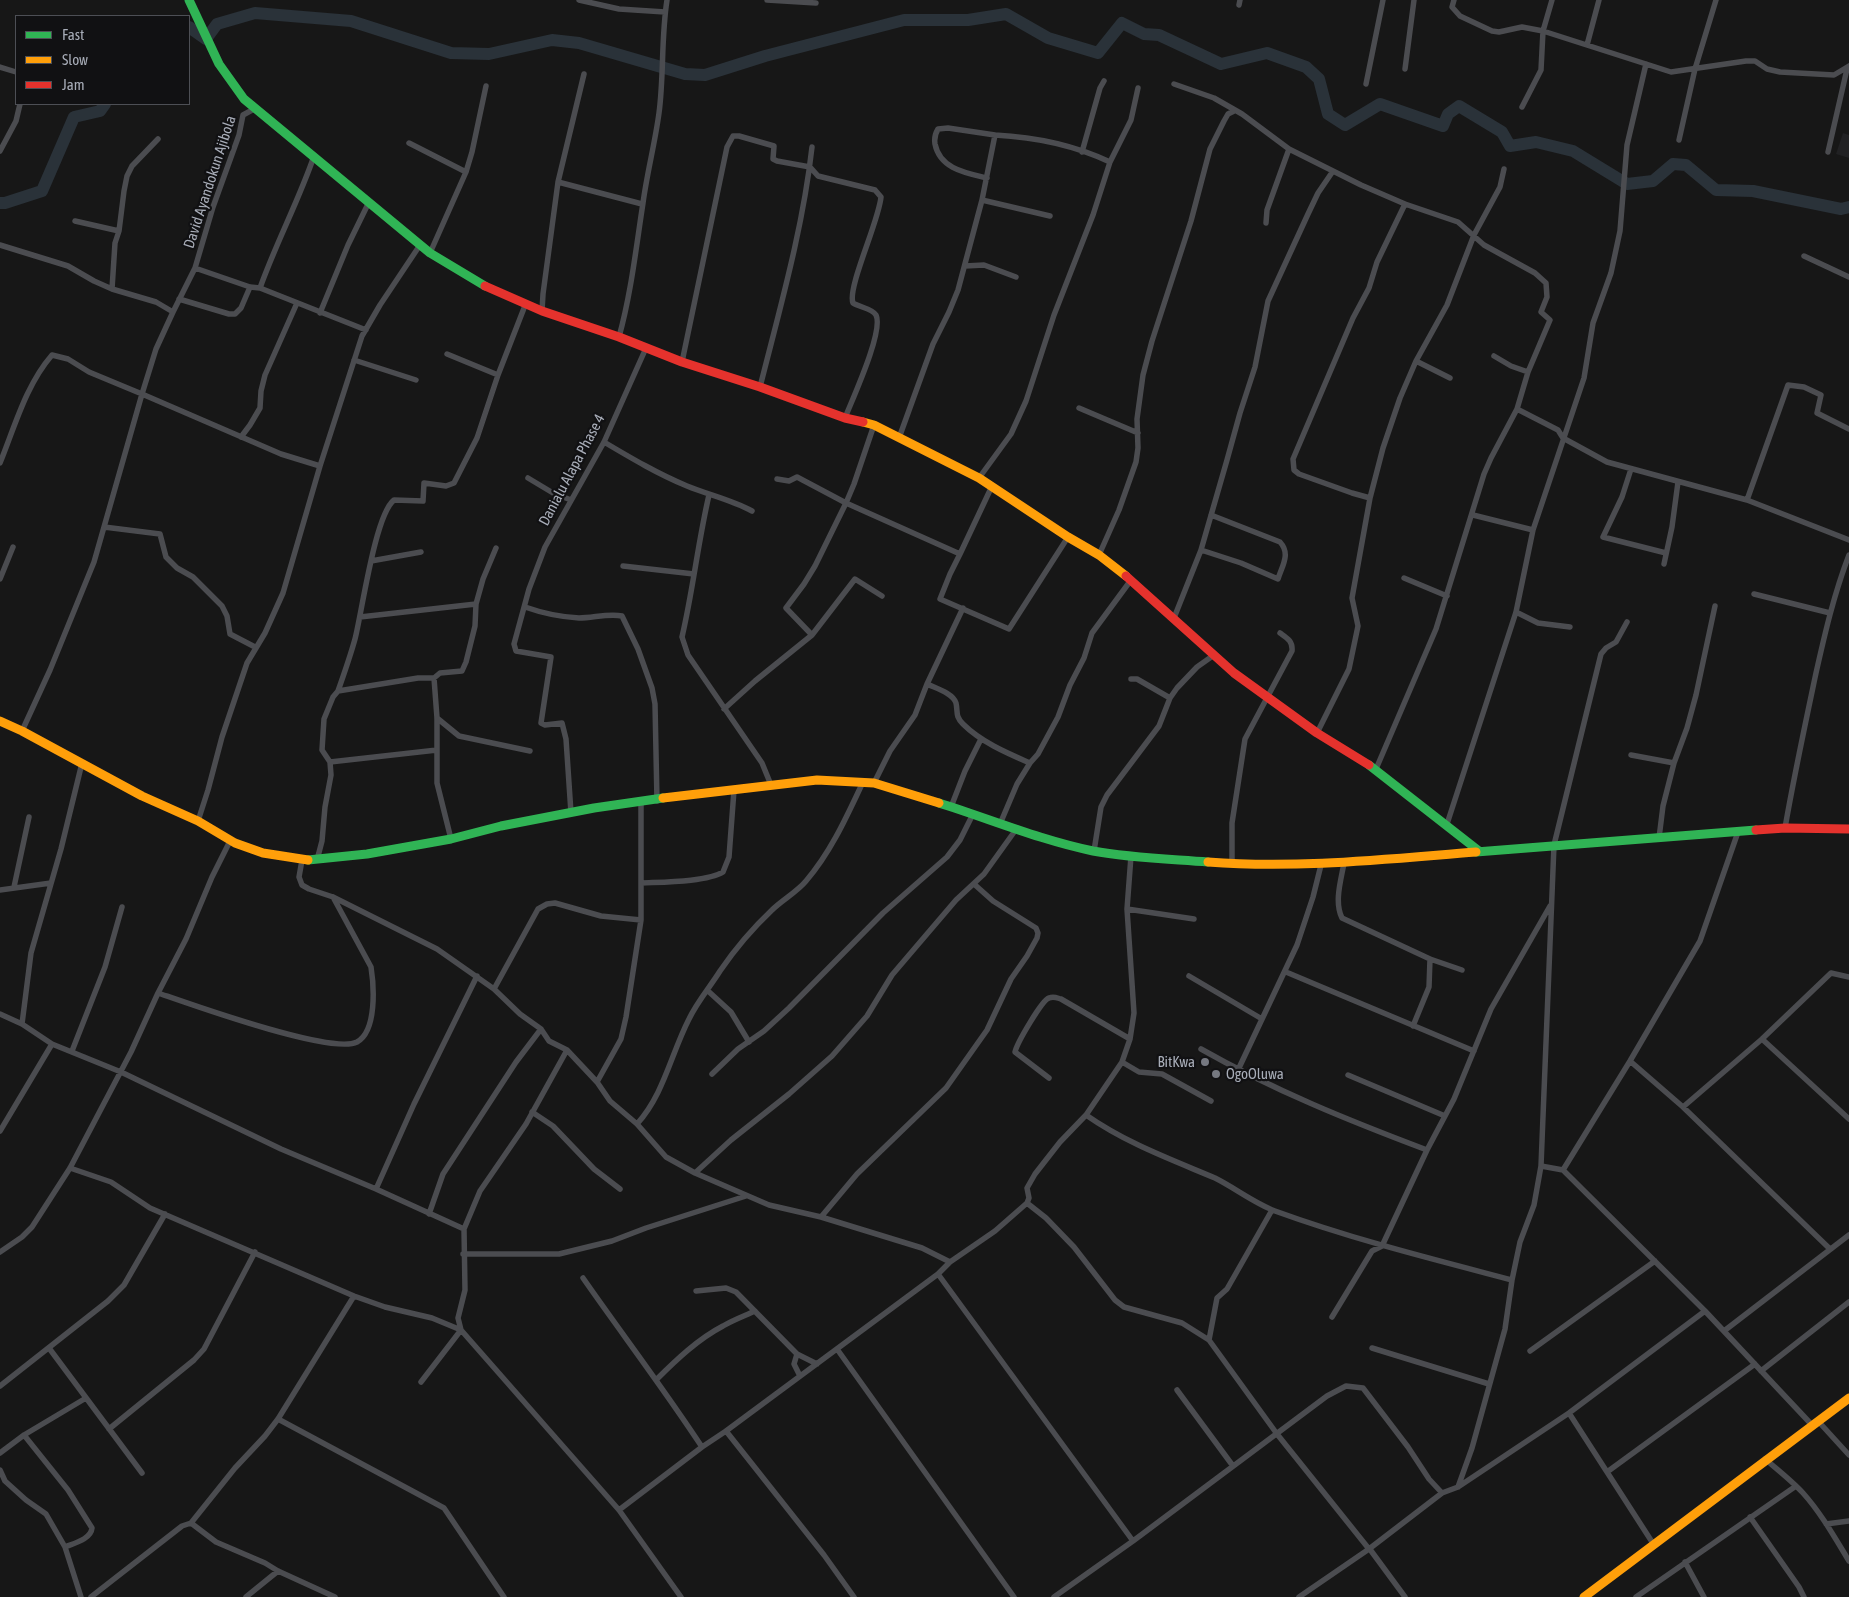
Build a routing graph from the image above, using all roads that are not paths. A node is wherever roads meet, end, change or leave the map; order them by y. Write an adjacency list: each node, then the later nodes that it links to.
1 (189, 0): 29 (street)
2 (579, 0): 12 (street)
3 (667, 0): 12 (street)
4 (767, 0): 11 (street)
5 (1383, 0): 24 (street)
6 (1414, 0): 19 (street)
7 (1454, 0): 13 (street)
8 (1552, 0): 13 (street)
9 (1600, 0): 14 (street)
10 (1716, 0): 18 (street)
11 (816, 2)
12 (665, 12): 50 (street)
13 (1543, 31): 14 (street); 28 (street)
14 (1587, 44): 15 (street)
15 (1646, 64): 18 (street); 96 (street)
16 (0, 67): 20 (street)
17 (1848, 67): 18 (street); 39 (street)
18 (1695, 69): 33 (street)
19 (1405, 70)
20 (15, 72)
21 (584, 74): 47 (street)
22 (1104, 81): 38 (street)
23 (1174, 84): 30 (street)
24 (1366, 84)
25 (486, 86): 45 (street)
26 (1138, 88): 41 (street)
27 (20, 105): 37 (street)
28 (1522, 107)
29 (254, 109): 40 (street); 62 (street, David Ayandokun Ajibola)
30 (1234, 111): 36 (street); 93 (street)
31 (995, 135): 38 (street); 46 (street); 46 (street)
32 (158, 139): 55 (street)
33 (1679, 140)
34 (409, 144): 45 (street)
35 (812, 147): 42 (street)
36 (1289, 149): 44 (street); 54 (street)
37 (0, 151)
38 (1082, 152): 41 (street)
39 (1828, 152)
40 (314, 156): 49 (street); 66 (street)
41 (1110, 162): 102 (street)
42 (810, 167): 81 (street); 86 (street); 90 (street)
43 (1504, 170): 56 (street)
44 (1332, 171): 51 (street); 112 (street)
45 (466, 172): 59 (street)
46 (987, 178): 48 (street)
47 (558, 182): 50 (street); 71 (street)
48 (982, 200): 52 (street); 61 (street)
49 (369, 202): 58 (street); 73 (street)
50 (642, 204): 75 (street)
51 (1405, 204): 56 (street); 107 (street)
52 (1050, 216)
53 (75, 221): 55 (street)
54 (1266, 223)
55 (119, 231): 67 (street)
56 (1474, 235): 80 (street); 82 (street)
57 (0, 245): 67 (street)
58 (420, 245): 59 (street); 74 (street)
59 (430, 253): 70 (street)
60 (1804, 256): 64 (street)
61 (965, 266): 63 (street); 95 (street)
62 (196, 268): 65 (street); 68 (street, David Ayandokun Ajibola)
63 (1016, 277)
64 (1849, 277)
65 (250, 287): 66 (street); 68 (street)
66 (260, 288): 69 (street)
67 (112, 289): 72 (street)
68 (179, 299): 72 (street, David Ayandokun Ajibola)
69 (297, 302): 73 (street); 94 (street)
70 (526, 303): 71 (street); 83 (street)
71 (542, 311): 75 (street)
72 (173, 312): 87 (street, David Ayandokun Ajibola)
73 (320, 313): 74 (street)
74 (366, 330): 79 (street)
75 (618, 337): 76 (street)
76 (646, 348): 81 (street); 97 (street, Danialu Alapa Phase 4)
77 (447, 354): 83 (street)
78 (1494, 356): 82 (street)
79 (354, 360): 85 (street); 99 (street)
80 (1416, 361): 84 (street); 107 (street)
81 (682, 362): 86 (street)
82 (1528, 372): 89 (street)
83 (498, 374): 126 (street)
84 (1450, 378)
85 (416, 380)
86 (760, 387): 90 (street)
87 (142, 394): 94 (street); 98 (street); 114 (street, David Ayandokun Ajibola)
88 (1079, 408): 93 (street)
89 (1517, 409): 96 (street); 113 (street)
90 (845, 418): 91 (street)
91 (874, 425): 95 (street); 110 (street)
92 (1849, 429): 109 (street)
93 (1138, 433): 124 (street)
94 (241, 437): 99 (street)
95 (899, 438): 102 (street)
96 (1563, 438): 100 (street); 115 (street)
97 (604, 442): 106 (street); 108 (street, Danialu Alapa Phase 4)
98 (0, 463)
99 (320, 466): 148 (street)
100 (1631, 469): 104 (street); 122 (street)
101 (528, 478): 108 (street)
102 (979, 478): 105 (street)
103 (777, 479): 110 (street)
104 (1678, 482): 109 (street); 122 (street)
105 (992, 486): 116 (street); 123 (street)
106 (709, 495): 111 (street); 129 (street)
107 (1370, 498): 160 (street)
108 (570, 500): 138 (street, Danialu Alapa Phase 4)
109 (1747, 500): 117 (street)
110 (846, 503): 123 (street); 147 (street)
111 (752, 511)
112 (1211, 515): 120 (street); 120 (street)
113 (1472, 515): 115 (street); 135 (street)
114 (104, 527): 148 (street); 159 (street, David Ayandokun Ajibola)
115 (1533, 530): 140 (street)
116 (1068, 536): 124 (street); 139 (street)
117 (1849, 540)
118 (13, 547): 131 (street)
119 (496, 548): 136 (street)
120 (1201, 550): 143 (street)
121 (421, 552): 126 (street)
122 (1666, 553): 127 (street)
123 (960, 554): 139 (street)
124 (1099, 555): 132 (street)
125 (1849, 555): 141 (street)
126 (371, 561): 142 (street)
127 (1664, 564)
128 (624, 566): 129 (street)
129 (694, 574): 156 (street)
130 (1404, 578): 135 (street)
131 (0, 579)
132 (1130, 580): 143 (street); 167 (street)
133 (1754, 594): 141 (street)
134 (882, 596): 147 (street)
135 (1447, 596): 169 (street)
136 (476, 604): 142 (street); 150 (street)
137 (1715, 606): 168 (street)
138 (525, 607): 174 (street); 177 (street, Danialu Alapa Phase 4)
139 (962, 608): 152 (street)
140 (1516, 612): 145 (street); 182 (street)
141 (1830, 613): 184 (street)
142 (360, 617): 153 (street)
143 (1174, 618): 149 (street)
144 (1627, 622): 190 (street)
145 (1570, 627)
146 (1280, 633): 155 (street)
147 (812, 635): 156 (street)
148 (255, 647): 180 (street)
149 (1214, 655): 154 (street); 155 (street)
150 (434, 678): 153 (street); 157 (street)
151 (1131, 679): 154 (street)
152 (927, 684): 161 (street); 171 (street)
153 (338, 691): 165 (street)
154 (1170, 698): 191 (street)
155 (1268, 699): 160 (street); 197 (street)
156 (724, 709): 172 (street)
157 (437, 718): 162 (street); 163 (street)
158 (0, 721): 159 (street)
159 (22, 731): 166 (street)
160 (1317, 733): 169 (street)
161 (981, 739): 167 (street); 176 (street)
162 (437, 750): 165 (street); 188 (street)
163 (530, 751)
164 (1631, 755): 168 (street)
165 (330, 762): 195 (street)
166 (82, 763): 180 (street); 199 (street)
167 (1030, 763): 181 (street)
168 (1674, 763): 187 (street)
169 (1376, 769): 182 (street)
170 (863, 782): 171 (street); 172 (street); 217 (street)
171 (874, 784): 176 (street)
172 (771, 785): 173 (street)
173 (734, 790): 174 (street); 200 (street)
174 (657, 801): 175 (street)
175 (640, 803): 177 (street); 200 (street)
176 (951, 806): 178 (street)
177 (571, 813): 188 (street)
178 (973, 814): 181 (street); 226 (street)
179 (29, 817): 202 (street)
180 (198, 821): 189 (street)
181 (1000, 824): 183 (street)
182 (1447, 824): 192 (street)
183 (1017, 828): 191 (street); 201 (street)
184 (1785, 828): 185 (street); 186 (street)
185 (1849, 829)
186 (1738, 832): 187 (street); 232 (street)
187 (1659, 838): 190 (street)
188 (451, 839): 195 (street)
189 (230, 841): 194 (street); 218 (street)
190 (1554, 845): 192 (street); 205 (street)
191 (1094, 851): 193 (street)
192 (1479, 851): 196 (street)
193 (1131, 856): 197 (street); 207 (street)
194 (302, 860): 195 (street); 204 (street)
195 (317, 860)
196 (1344, 863): 198 (street); 210 (street)
197 (1232, 864): 198 (street)
198 (1321, 864): 212 (street)
199 (51, 883): 202 (street); 221 (street)
200 (642, 884): 209 (street)
201 (974, 884): 252 (street); 260 (street)
202 (14, 887): 203 (street)
203 (0, 890)
204 (333, 897): 213 (street); 218 (street)
205 (1551, 904): 231 (street); 249 (street)
206 (122, 907): 230 (street)
207 (1127, 909): 208 (street); 224 (street)
208 (1194, 919)
209 (640, 920): 216 (street); 239 (street)
210 (1430, 959): 211 (street); 222 (street)
211 (1462, 970)
212 (1286, 972): 220 (street); 222 (street)
213 (477, 976): 216 (street); 253 (street)
214 (1189, 976): 220 (street)
215 (1849, 977): 225 (street)
216 (494, 989): 223 (street)
217 (708, 990): 226 (street); 246 (street)
218 (158, 993): 235 (street)
219 (0, 1014): 221 (street)
220 (1262, 1019): 234 (street)
221 (22, 1024): 227 (street)
222 (1413, 1026): 231 (street)
223 (541, 1029): 229 (street); 259 (street)
224 (1130, 1039): 233 (street); 238 (street)
225 (1762, 1039): 241 (street); 245 (street)
226 (749, 1042): 236 (street)
227 (52, 1044): 230 (street); 247 (street)
228 (1201, 1049): 234 (street)
229 (567, 1050): 239 (street); 242 (street)
230 (72, 1051): 235 (street)
231 (1474, 1051): 244 (street)
232 (1630, 1061): 241 (street); 251 (street)
233 (1122, 1062): 240 (street); 243 (street)
234 (1238, 1070): 248 (street)
235 (121, 1072): 250 (street); 253 (street)
236 (712, 1074)
237 (1348, 1075): 244 (street)
238 (1049, 1078)
239 (597, 1082): 246 (street)
240 (1211, 1101)
241 (1683, 1107): 264 (street)
242 (532, 1112): 254 (street); 261 (street)
243 (1086, 1114): 256 (street); 257 (street)
244 (1446, 1116): 248 (street)
245 (1849, 1119)
246 (637, 1124): 252 (street)
247 (0, 1131)
248 (1427, 1150): 263 (street)
249 (1541, 1166): 251 (street); 272 (street)
250 (70, 1168): 258 (street); 265 (street)
251 (1563, 1170): 268 (street)
252 (695, 1173): 255 (street)
253 (376, 1189): 259 (street)
254 (620, 1189)
255 (746, 1196): 260 (street); 267 (street)
256 (1027, 1203): 269 (street); 281 (street)
257 (1272, 1210): 263 (street); 281 (street)
258 (165, 1214): 266 (street); 282 (street)
259 (429, 1214): 261 (street)
260 (821, 1217): 269 (street)
261 (464, 1229): 267 (street)
262 (1849, 1235): 264 (street)
263 (1382, 1246): 272 (street); 278 (street)
264 (1830, 1249): 280 (street)
265 (0, 1252)
266 (255, 1252): 274 (street); 301 (street)
267 (463, 1254): 279 (street)
268 (1655, 1261): 277 (street); 285 (street)
269 (950, 1262): 270 (street)
270 (938, 1274): 284 (street); 321 (street)
271 (583, 1278): 291 (street)
272 (1512, 1280): 293 (street)
273 (696, 1291): 276 (street)
274 (354, 1296): 279 (street); 299 (street)
275 (1849, 1302): 289 (street)
276 (755, 1311): 286 (street); 291 (street)
277 (1705, 1311): 280 (street); 298 (street)
278 (1332, 1317)
279 (461, 1330): 292 (street); 316 (street)
280 (1724, 1331): 288 (street)
281 (1210, 1340): 303 (street)
282 (49, 1348): 294 (street); 296 (street)
283 (1372, 1348): 293 (street)
284 (837, 1349): 287 (street); 335 (street)
285 (1530, 1351)
286 (797, 1354): 287 (street); 290 (street)
287 (817, 1364): 290 (street)
288 (1755, 1364): 289 (street); 312 (street)
289 (1761, 1371): 300 (street)
290 (800, 1376): 302 (street)
291 (656, 1380): 305 (street)
292 (421, 1382)
293 (1489, 1384): 314 (street)
294 (0, 1386)
295 (1177, 1390): 309 (street)
296 (86, 1398): 301 (street); 304 (street)
297 (1849, 1398): 300 (street)
298 (1569, 1414): 312 (street); 314 (street)
299 (278, 1419): 319 (street); 332 (street)
300 (1815, 1423): 307 (street); 308 (street)
301 (109, 1429): 311 (street)
302 (726, 1431): 305 (street); 334 (street)
303 (1276, 1434): 309 (street); 315 (street); 324 (street)
304 (24, 1435): 306 (street); 323 (street)
305 (702, 1447): 316 (street)
306 (0, 1453)
307 (1849, 1455)
308 (1765, 1459): 313 (street); 322 (street)
309 (1234, 1466): 321 (street)
310 (0, 1470): 323 (street)
311 (142, 1472)
312 (1607, 1472): 322 (street)
313 (1796, 1486): 317 (street); 320 (street)
314 (1458, 1487): 315 (street)
315 (1442, 1493): 324 (street)
316 (619, 1510): 333 (street)
317 (1750, 1517): 326 (street); 342 (street)
318 (1849, 1521): 320 (street)
319 (191, 1523): 327 (street); 329 (street)
320 (1826, 1524): 325 (street)
321 (1133, 1541): 336 (street)
322 (1654, 1545): 339 (street)
323 (66, 1547): 328 (street)
324 (1369, 1548): 337 (street); 338 (street)
325 (1849, 1561)
326 (1686, 1562): 340 (street); 341 (street)
327 (278, 1571): 330 (street); 331 (street)
328 (81, 1597)
329 (91, 1597)
330 (246, 1597)
331 (335, 1597)
332 (504, 1597)
333 (681, 1597)
334 (854, 1597)
335 (1014, 1597)
336 (1054, 1597)
337 (1299, 1597)
338 (1405, 1597)
339 (1584, 1597)
340 (1636, 1597)
341 (1704, 1597)
342 (1804, 1597)

